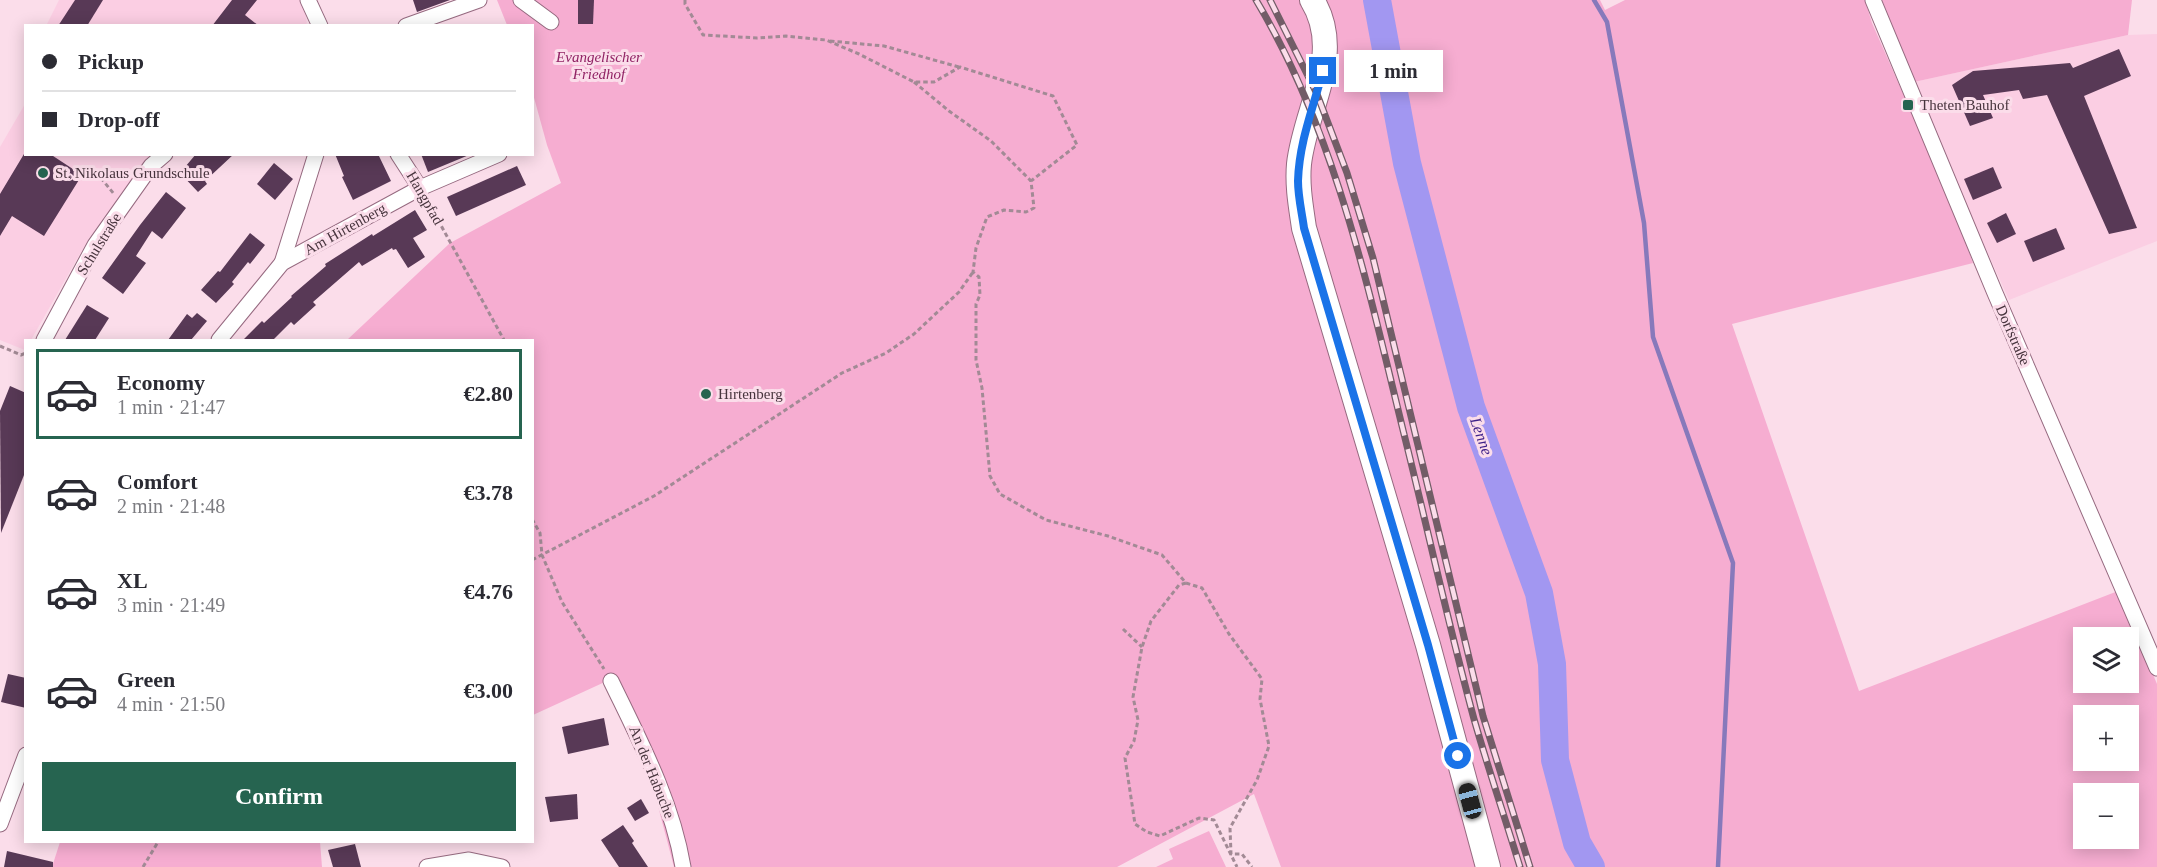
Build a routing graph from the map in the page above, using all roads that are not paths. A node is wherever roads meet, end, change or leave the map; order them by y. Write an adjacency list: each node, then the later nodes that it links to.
1 (308, 0): 7 (street)
2 (479, 0): 8 (street)
3 (521, 0): 6 (street)
4 (1312, 0): 24 (main road)
5 (1873, 0): 17 (street, Dorfstraße)
6 (551, 22)
7 (319, 24)
8 (412, 24)
9 (163, 156): 15 (street, Schulstraße)
10 (315, 156): 14 (street)
11 (399, 156): 13 (street, Hangpfad)
12 (494, 156): 13 (street, Am Hirtenberg)
13 (420, 188): 14 (street, Am Hirtenberg)
14 (282, 263): 16 (street, Am Hirtenberg)
15 (45, 339)
16 (220, 339)
17 (2157, 668)
18 (611, 681): 23 (street, An der Habuche)
19 (24, 760): 20 (street)
20 (0, 824)
21 (427, 867): 22 (street)
22 (502, 867)
23 (683, 867)
24 (1488, 867)

